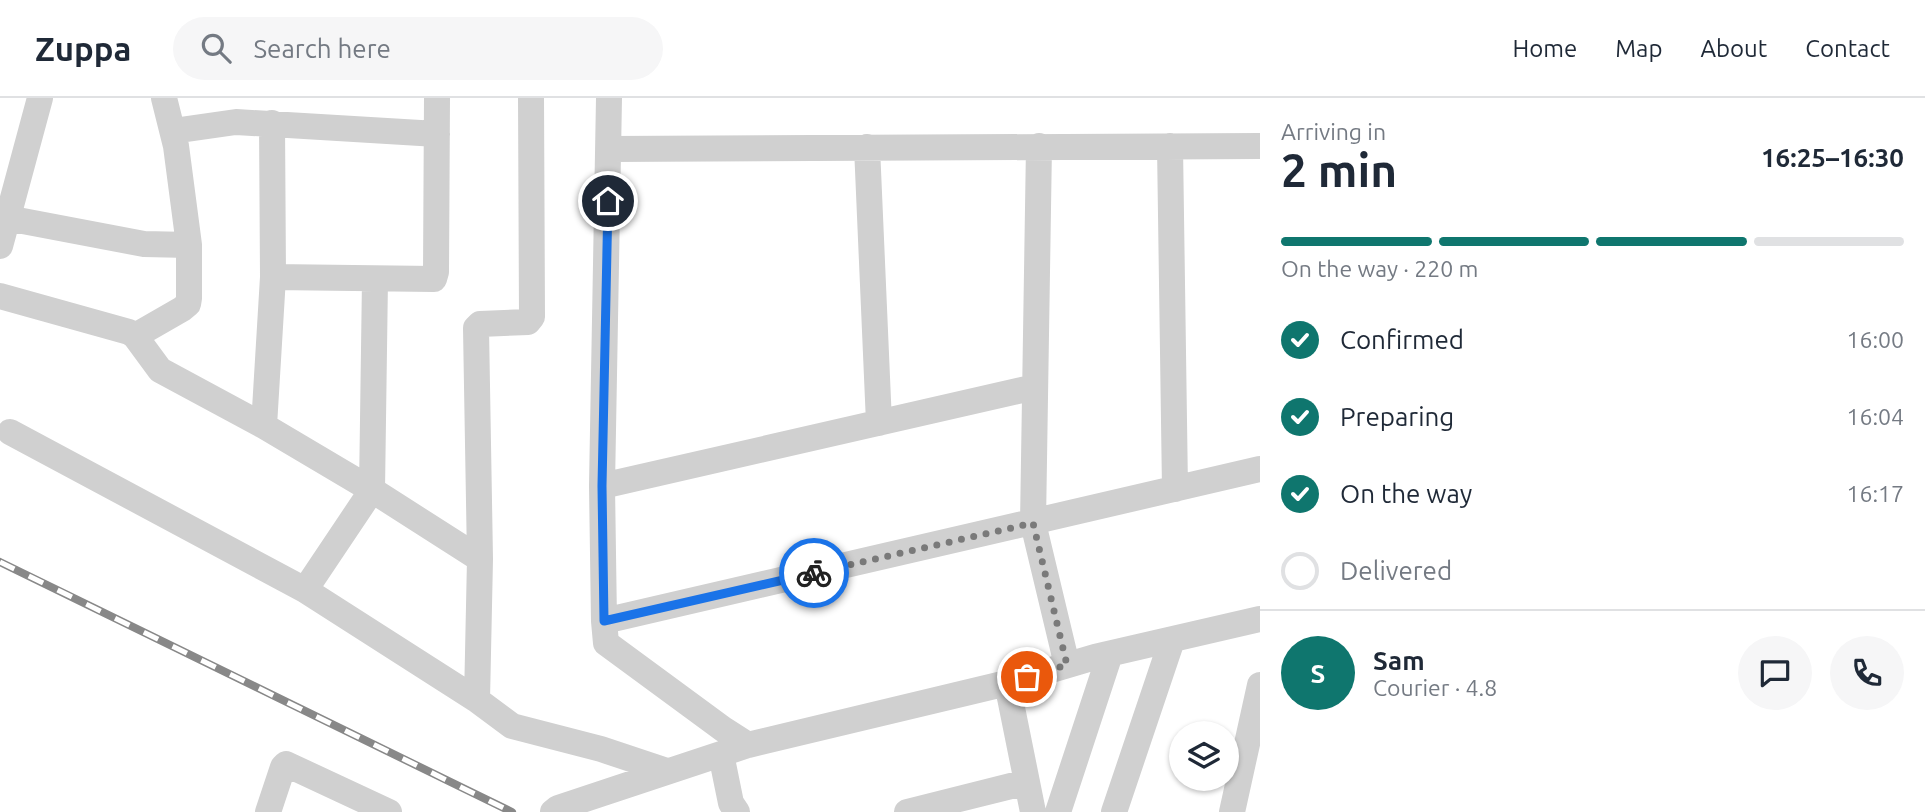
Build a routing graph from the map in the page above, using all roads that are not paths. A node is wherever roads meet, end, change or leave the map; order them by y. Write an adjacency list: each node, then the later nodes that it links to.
1 (40, 98): 14 (street)
2 (163, 98): 7 (street)
3 (437, 98): 8 (street)
4 (531, 98): 30 (street)
5 (609, 98): 13 (street)
6 (272, 123): 7 (street); 8 (street); 17 (street)
7 (173, 131): 15 (street)
8 (437, 134): 18 (street)
9 (1039, 146): 10 (street); 12 (street); 21 (street)
10 (1170, 146): 11 (street); 27 (street)
11 (1260, 146)
12 (867, 147): 13 (street); 22 (street)
13 (610, 149): 26 (street)
14 (7, 218): 15 (street); 16 (street)
15 (190, 245): 20 (street)
16 (0, 246)
17 (273, 277): 18 (street); 23 (street)
18 (375, 279): 28 (street)
19 (0, 296): 20 (street)
20 (135, 335): 23 (street)
21 (1035, 387): 22 (street); 29 (street)
22 (879, 423): 26 (street)
23 (264, 426): 28 (street)
24 (10, 432): 31 (street)
25 (1260, 469): 27 (street)
26 (602, 486): 33 (street)
27 (1175, 489): 29 (street)
28 (372, 490): 30 (street); 31 (street)
29 (1033, 523): 33 (street); 36 (street)
30 (480, 559): 39 (street)
31 (305, 590): 39 (street)
32 (1260, 619): 34 (street)
33 (604, 621): 40 (street)
34 (1172, 640): 35 (street); 51 (street)
35 (1110, 654): 36 (street); 50 (street)
36 (1067, 665): 37 (street)
37 (1007, 683): 40 (street); 43 (street)
38 (1260, 685): 52 (street)
39 (477, 700): 42 (street)
40 (748, 744): 41 (street)
41 (721, 754): 42 (street); 47 (street)
42 (667, 771): 46 (street)
43 (1027, 782): 48 (street); 49 (street)
44 (268, 812): 45 (street)
45 (389, 812)
46 (553, 812)
47 (737, 812)
48 (907, 812)
49 (1033, 812)
50 (1058, 812)
51 (1114, 812)
52 (1231, 812)

